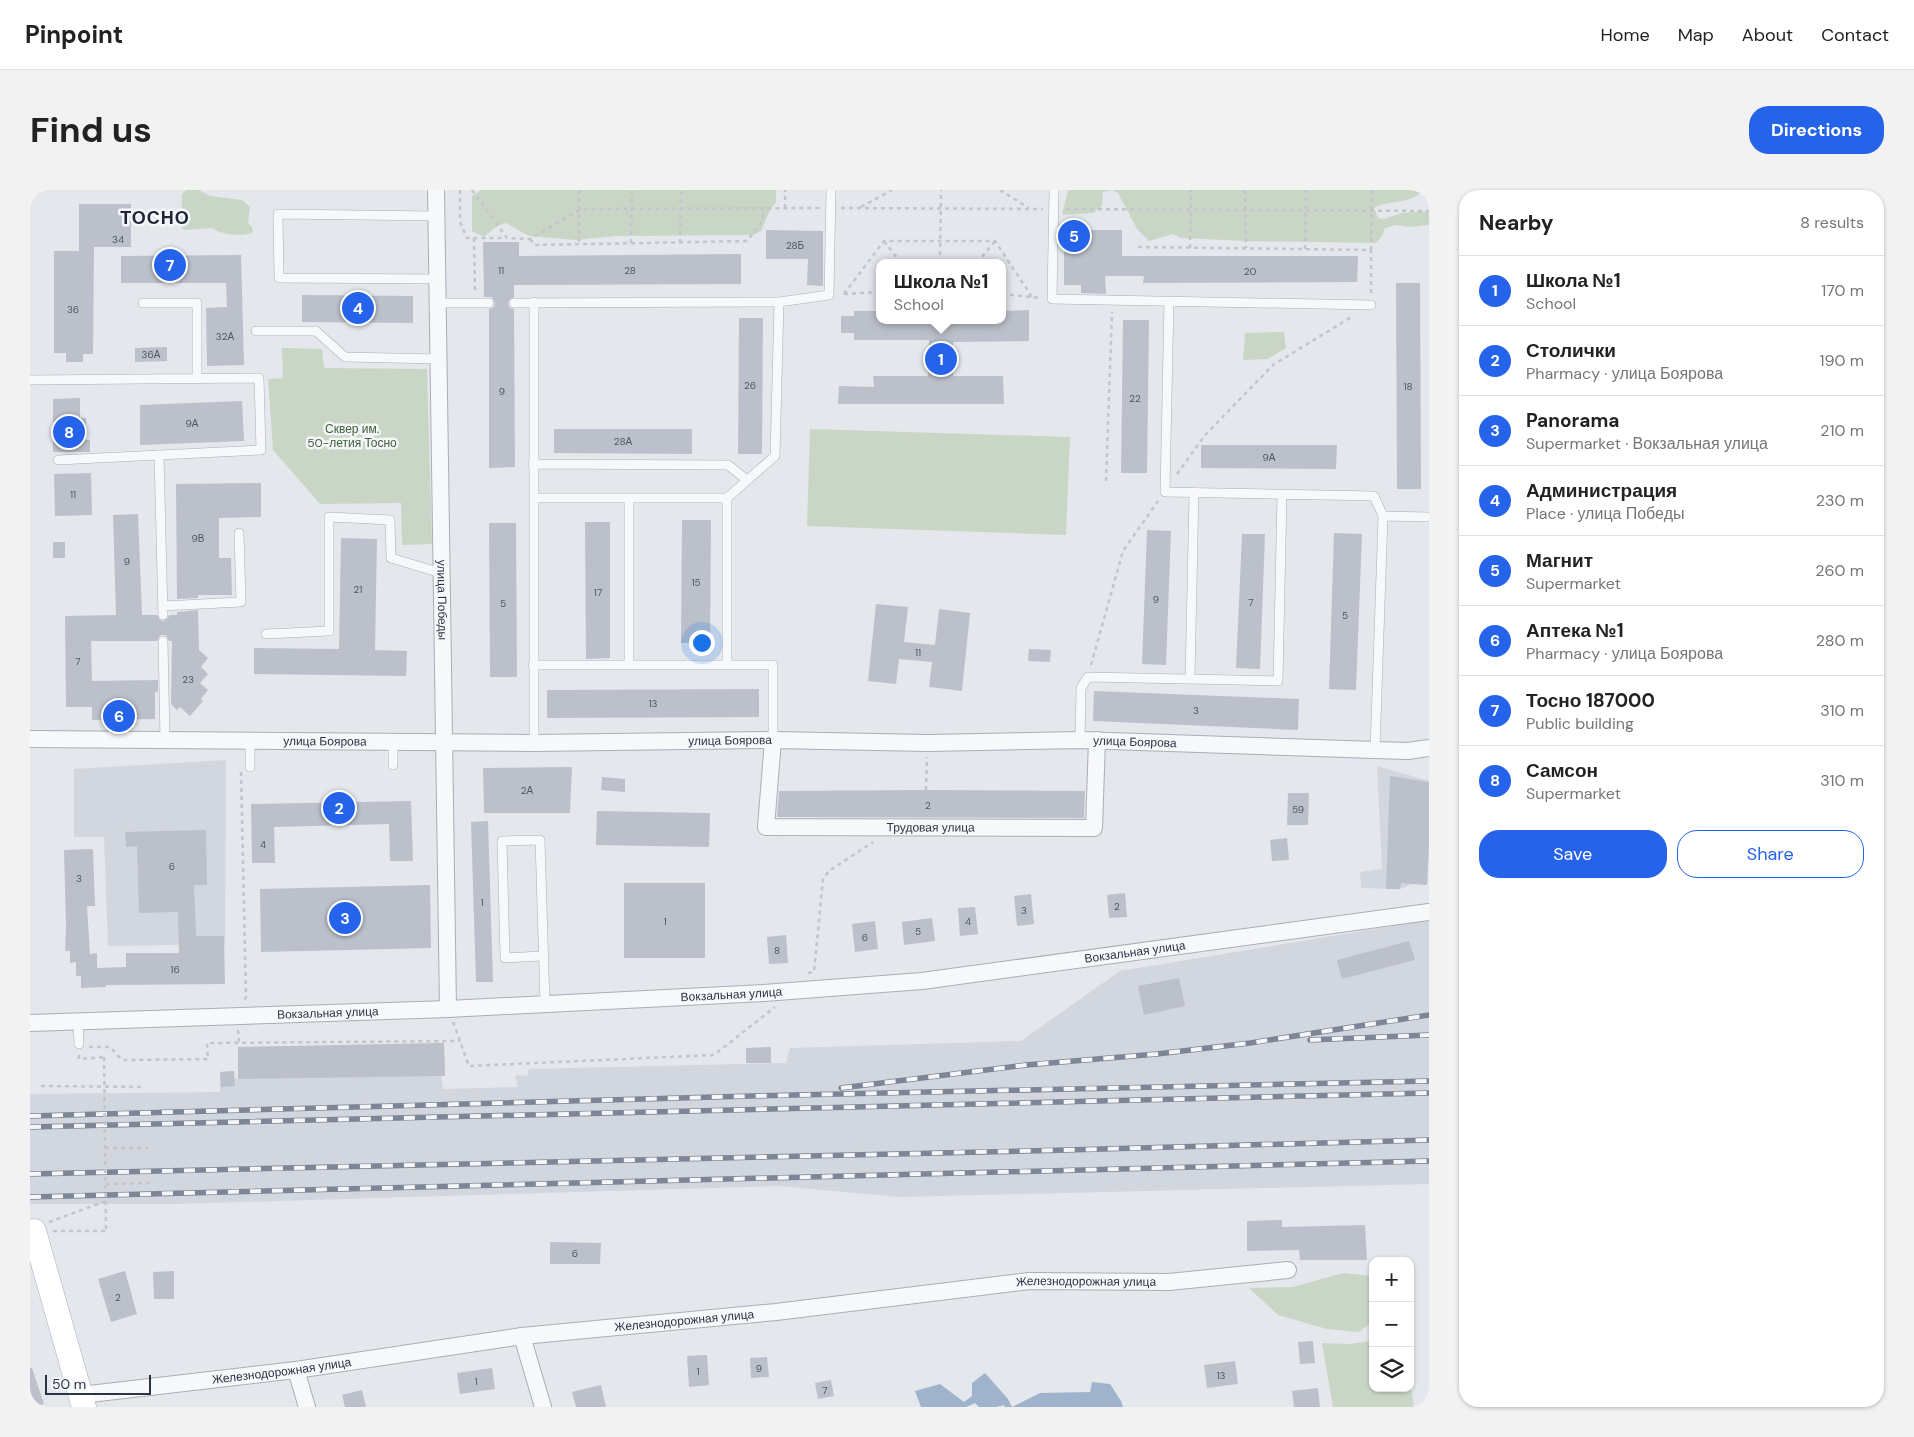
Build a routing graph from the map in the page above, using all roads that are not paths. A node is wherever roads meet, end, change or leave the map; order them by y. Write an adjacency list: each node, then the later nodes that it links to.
1 (436, 190): 4 (street, улица Победы)
2 (831, 190): 9 (lane)
3 (1054, 190): 6 (lane)
4 (436, 216): 5 (street, улица Победы); 5 (lane)
5 (437, 279): 10 (street, улица Победы)
6 (1169, 301): 13 (lane); 22 (lane)
7 (143, 302): 16 (lane)
8 (534, 302): 9 (lane); 12 (lane); 20 (lane)
9 (779, 302): 21 (lane)
10 (438, 303): 11 (lane); 15 (street, улица Победы)
11 (489, 303)
12 (514, 303)
13 (1371, 305)
14 (256, 331): 15 (lane)
15 (440, 359): 30 (street, улица Победы)
16 (197, 379): 17 (lane); 18 (lane)
17 (30, 380)
18 (159, 455): 19 (lane); 29 (lane)
19 (58, 460)
20 (533, 464): 21 (lane); 24 (lane)
21 (747, 480): 26 (lane)
22 (1194, 492): 23 (lane); 36 (lane)
23 (1282, 494): 27 (lane); 36 (lane)
24 (534, 498): 25 (lane); 33 (lane)
25 (629, 498): 26 (lane); 34 (lane)
26 (727, 498): 35 (lane)
27 (1383, 516): 28 (lane); 47 (lane)
28 (1429, 517)
29 (239, 533)
30 (441, 573): 31 (lane); 44 (street, улица Победы)
31 (266, 634)
32 (163, 641): 38 (lane)
33 (533, 665): 34 (lane); 45 (lane)
34 (629, 665): 35 (lane)
35 (727, 665): 39 (lane)
36 (1190, 679): 40 (lane)
37 (30, 739): 38 (street, улица Боярова)
38 (166, 740): 42 (street, улица Боярова)
39 (773, 740): 40 (street, улица Боярова); 41 (street, Трудовая улица); 45 (street, улица Боярова)
40 (1080, 740): 41 (street, улица Боярова)
41 (1097, 740): 47 (street, улица Боярова)
42 (250, 741): 43 (street, улица Боярова); 49 (lane)
43 (393, 742): 44 (street, улица Боярова); 48 (lane)
44 (444, 742): 45 (street, улица Боярова); 53 (street, улица Победы)
45 (534, 743)
46 (1429, 748): 47 (street, улица Боярова)
47 (1375, 750)
48 (393, 765)
49 (250, 767)
50 (1429, 912): 52 (street, Вокзальная улица)
51 (542, 956): 51 (lane); 52 (lane)
52 (545, 1004): 53 (street, Вокзальная улица)
53 (448, 1009): 54 (street, Вокзальная улица)
54 (78, 1022): 55 (street, Вокзальная улица); 56 (lane)
55 (30, 1023)
56 (83, 1045)
57 (37, 1228): 61 (street)
58 (1288, 1270): 59 (street, Железнодорожная улица)
59 (522, 1336): 60 (street, Железнодорожная улица); 63 (street)
60 (296, 1370): 61 (street, Железнодорожная улица); 62 (street)
61 (83, 1401)
62 (307, 1407)
63 (543, 1407)

